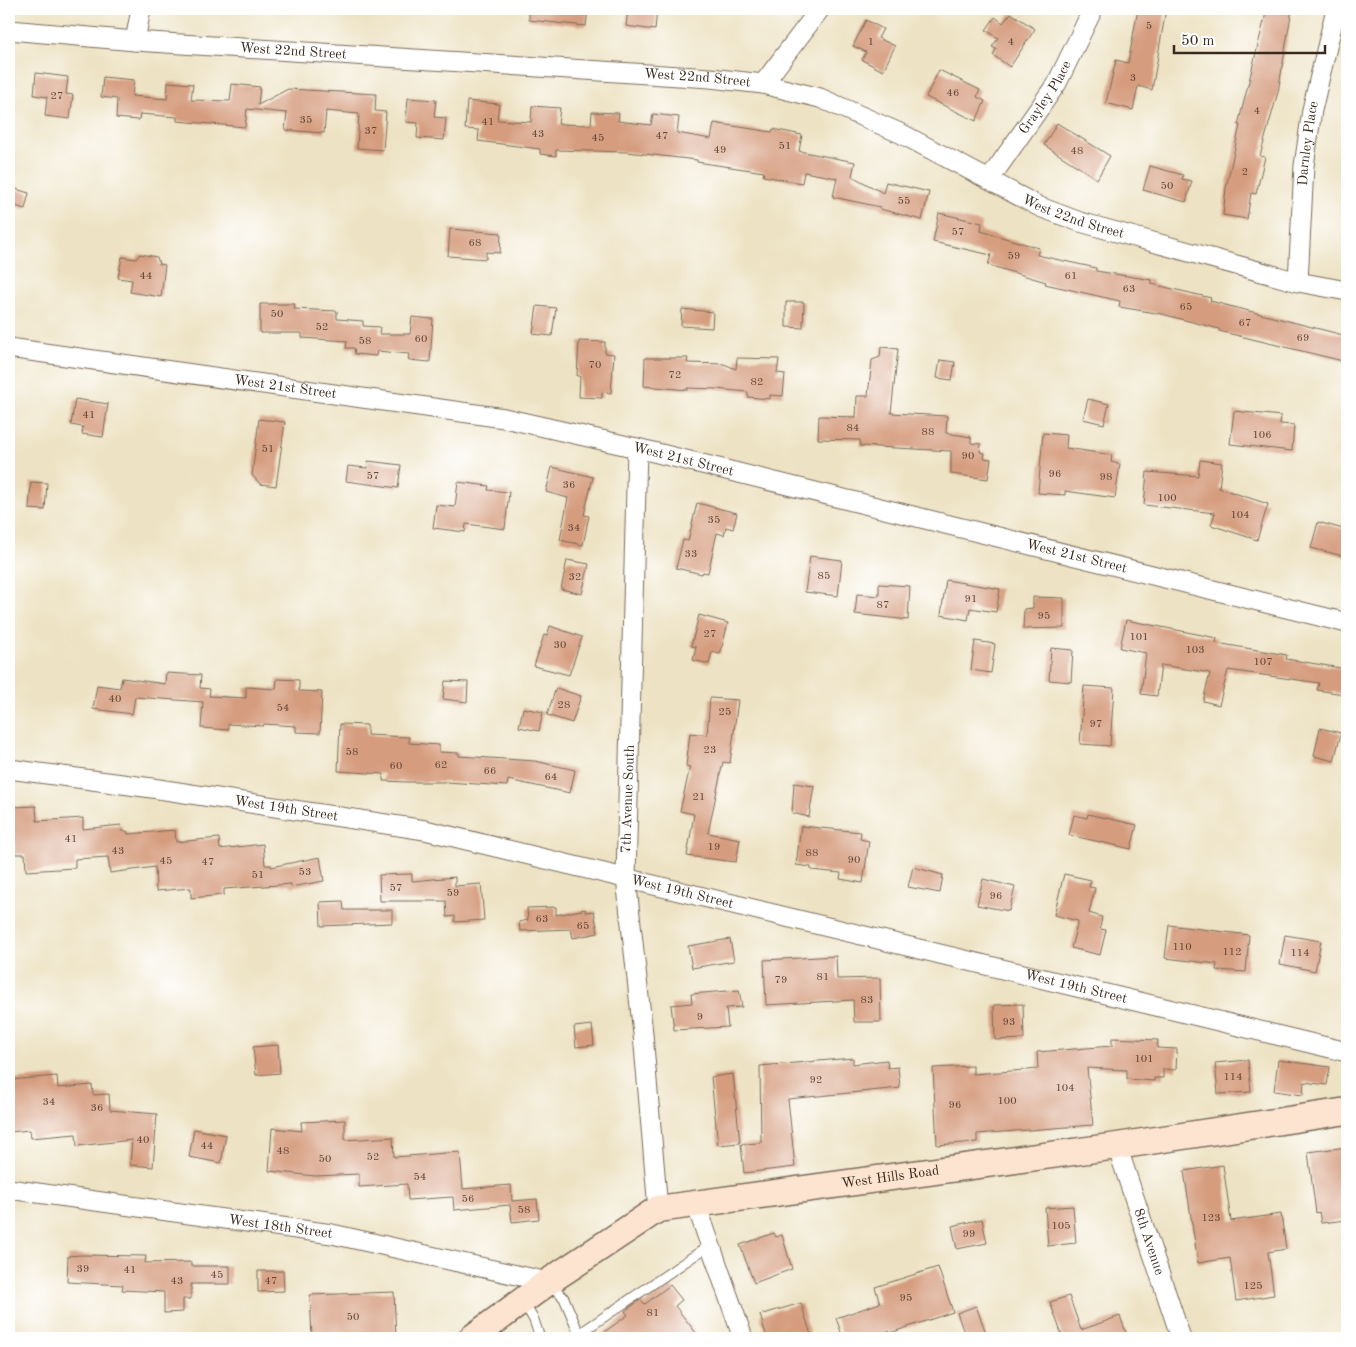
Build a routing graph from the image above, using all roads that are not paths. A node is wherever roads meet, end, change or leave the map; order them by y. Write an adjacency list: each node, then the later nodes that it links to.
1 (141, 9): 6 (street)
2 (820, 9): 7 (street)
3 (1093, 9): 8 (street, Grayley Place)
4 (1336, 9): 9 (street, Darnley Place)
5 (9, 30): 6 (street, West 22nd Street)
6 (135, 41): 7 (street, West 22nd Street)
7 (763, 84): 8 (street, West 22nd Street)
8 (989, 180): 9 (street, West 22nd Street)
9 (1298, 282): 10 (street, West 22nd Street)
10 (1347, 291)
11 (9, 348): 12 (street, West 21st Street)
12 (638, 448): 13 (street, West 21st Street); 15 (street, 7th Avenue South)
13 (1347, 623)
14 (9, 769): 15 (street, West 19th Street)
15 (626, 878): 16 (street, West 19th Street); 21 (street, 7th Avenue South)
16 (1347, 1052)
17 (1347, 1111): 18 (street, West Hills Road)
18 (1117, 1146): 20 (street, West Hills Road); 29 (street, 8th Avenue)
19 (9, 1189): 23 (street, West 18th Street)
20 (696, 1204): 21 (street, West Hills Road); 22 (street)
21 (658, 1209): 23 (street, West Hills Road)
22 (710, 1245): 25 (lane); 28 (street)
23 (548, 1282): 24 (street, West Hills Road); 25 (lane)
24 (523, 1301): 26 (street, West Hills Road); 27 (lane)
25 (580, 1336)
26 (472, 1338)
27 (540, 1338)
28 (743, 1338)
29 (1181, 1338)

